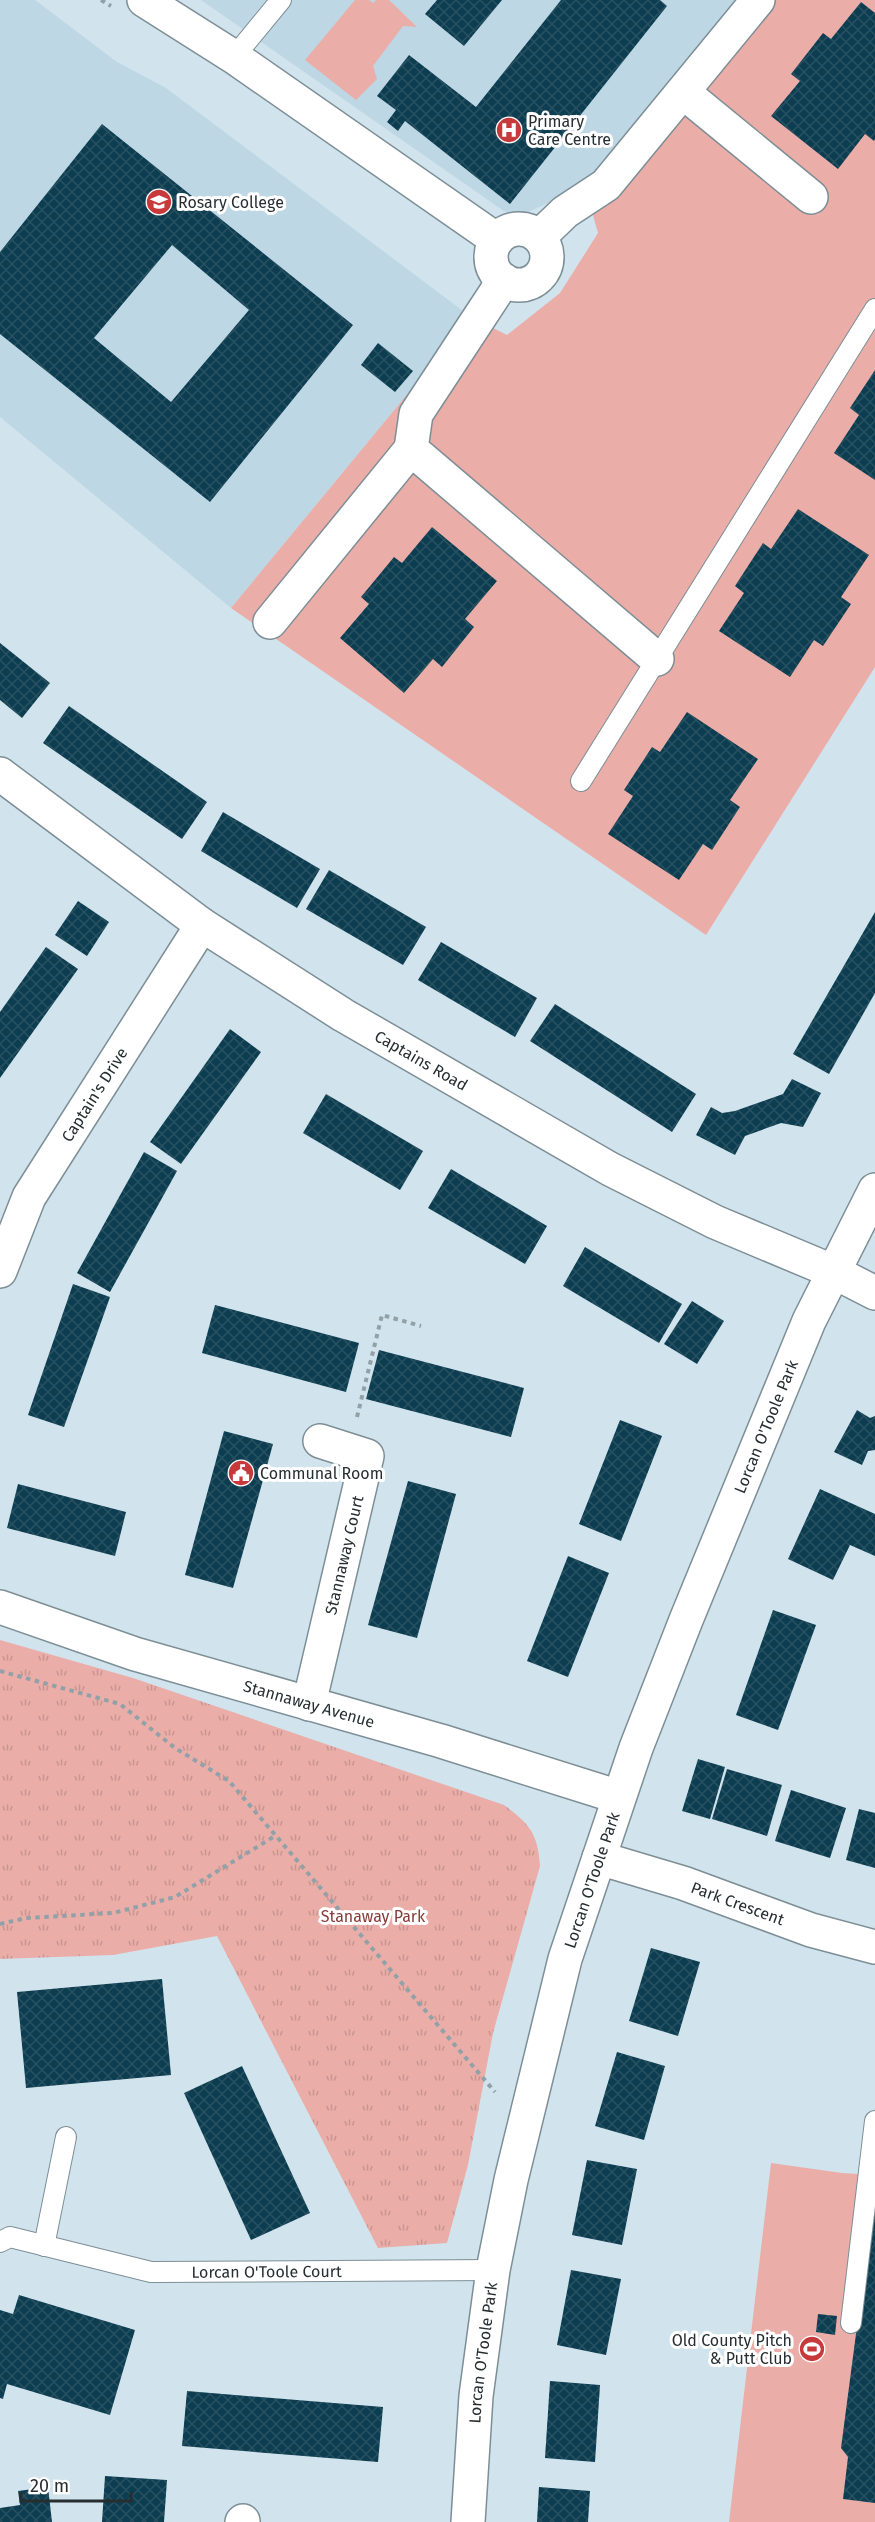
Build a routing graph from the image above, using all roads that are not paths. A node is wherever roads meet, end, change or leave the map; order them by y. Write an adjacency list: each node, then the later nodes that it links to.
1 (144, 0): 4 (street)
2 (281, 0): 4 (lane)
3 (758, 0): 5 (street)
4 (234, 57): 8 (street)
5 (683, 92): 6 (street); 7 (street)
6 (811, 196)
7 (539, 237): 8 (street); 9 (street)
8 (497, 240): 9 (street)
9 (504, 280): 11 (street)
10 (875, 309): 13 (lane)
11 (411, 449): 12 (street); 13 (street)
12 (270, 622)
13 (657, 659): 15 (lane)
14 (0, 774): 16 (street, Captains Road)
15 (581, 781)
16 (202, 925): 18 (street, Captain's Drive); 19 (street, Captains Road)
17 (875, 1190): 19 (street, Lorcan O'Toole Park)
18 (0, 1271)
19 (832, 1271): 20 (street, Captains Road); 24 (street, Lorcan O'Toole Park)
20 (875, 1293)
21 (334, 1445): 23 (street, Stannaway Court)
22 (0, 1607): 23 (street, Stannaway Avenue)
23 (309, 1704): 24 (street, Stannaway Avenue)
24 (619, 1797): 25 (street, Lorcan O'Toole Park)
25 (599, 1858): 26 (street, Park Crescent); 31 (street, Lorcan O'Toole Park)
26 (875, 1947)
27 (875, 2121): 32 (lane)
28 (66, 2137): 30 (lane)
29 (0, 2242): 30 (lane, Lorcan O'Toole Court)
30 (44, 2246): 31 (lane, Lorcan O'Toole Court)
31 (493, 2270): 33 (street, Lorcan O'Toole Park)
32 (850, 2323)
33 (468, 2522)

